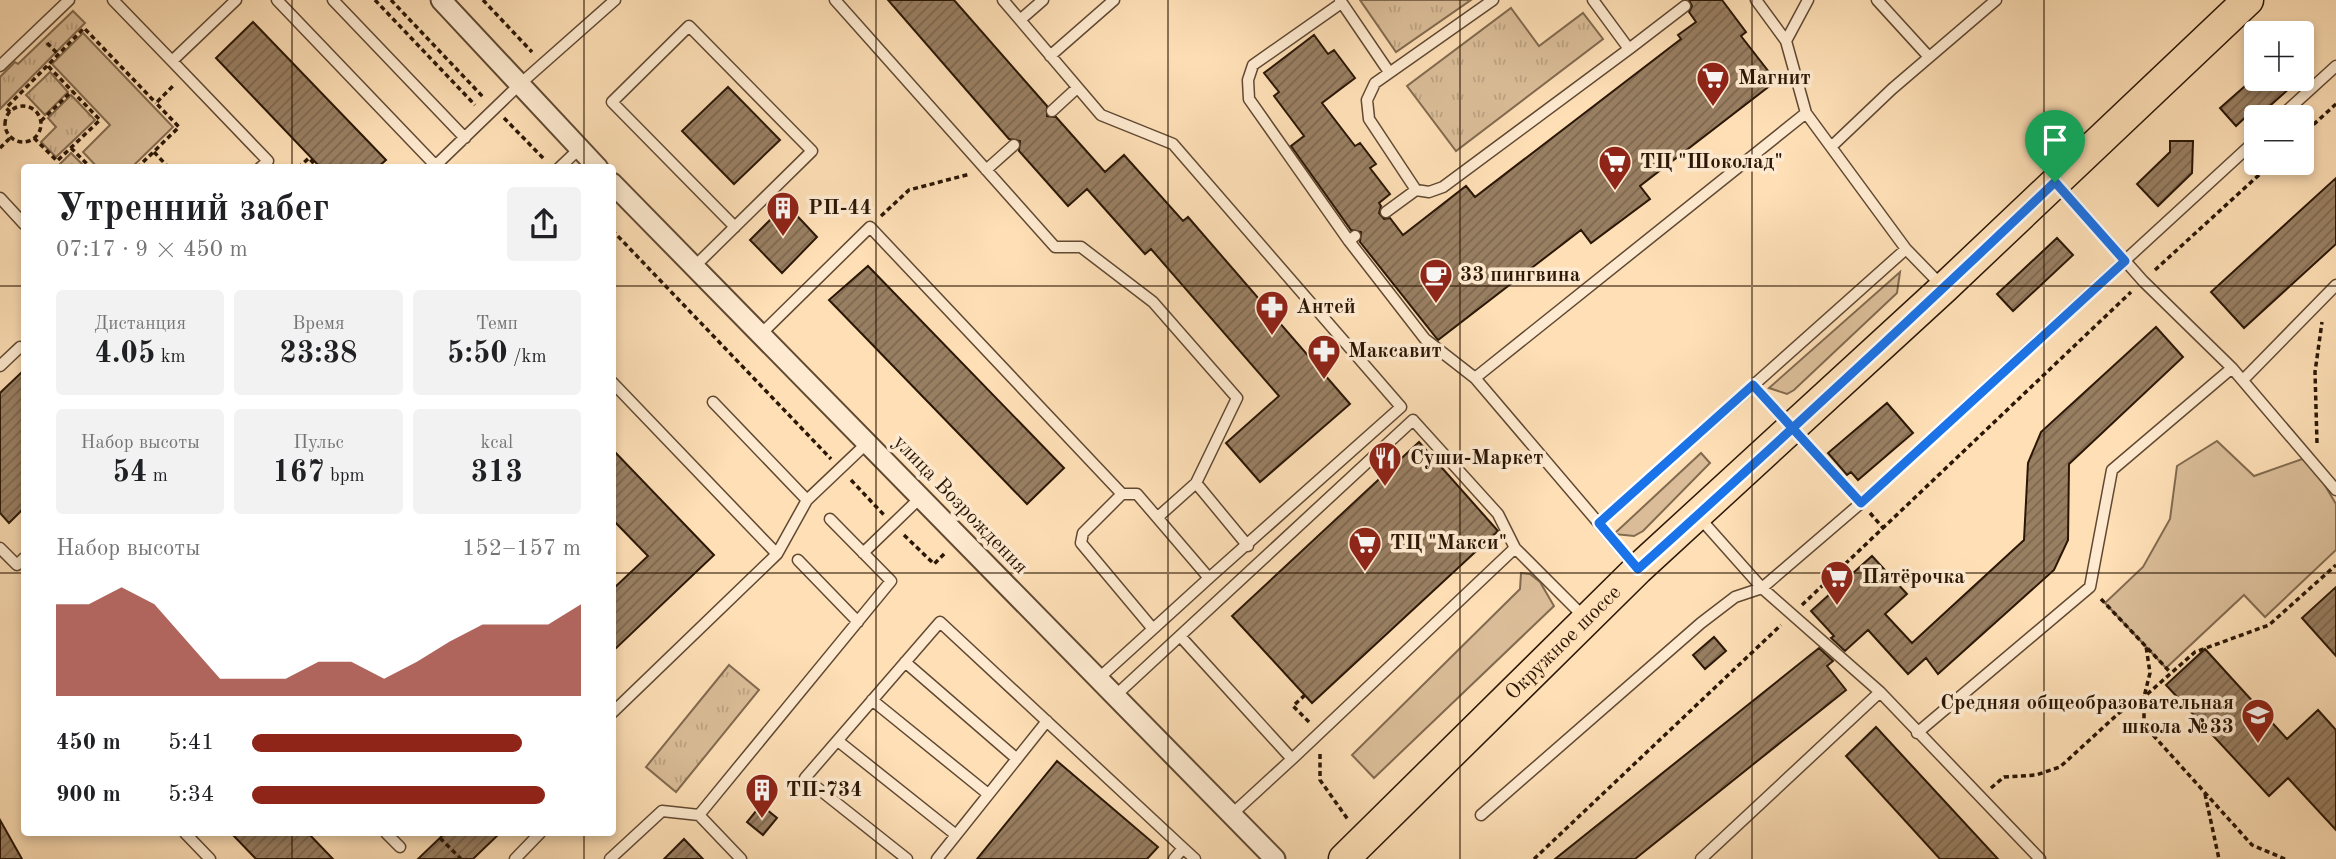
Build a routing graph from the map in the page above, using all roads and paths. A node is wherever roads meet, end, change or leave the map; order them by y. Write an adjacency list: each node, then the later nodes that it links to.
1 (69, 0): 32 (lane)
2 (113, 0): 29 (lane)
3 (236, 0): 29 (lane)
4 (277, 0): 62 (lane)
5 (333, 0): 50 (lane)
6 (375, 0): 44 (path)
7 (391, 0): 44 (path)
8 (442, 0): 36 (street)
9 (482, 0): 30 (path)
10 (615, 0): 30 (lane)
11 (835, 0): 67 (lane)
12 (1003, 0): 24 (lane)
13 (1043, 0): 24 (lane)
14 (1114, 0): 27 (lane)
15 (1493, 0): 34 (lane)
16 (1593, 0): 26 (lane)
17 (1756, 0): 25 (lane)
18 (1808, 0): 25 (lane)
19 (1877, 0): 28 (lane)
20 (1996, 0): 28 (lane)
21 (2248, 0): 69 (main road, Окружное шоссе)
22 (1340, 2): 34 (lane); 89 (lane)
23 (1685, 6): 26 (lane)
24 (1020, 20): 27 (lane)
25 (1786, 41): 45 (lane)
26 (1629, 49): 71 (lane)
27 (1050, 56): 37 (lane)
28 (1929, 57): 52 (lane)
29 (172, 61): 35 (lane)
30 (543, 64): 36 (lane)
31 (47, 65): 38 (path); 39 (path); 43 (path)
32 (0, 66)
33 (2336, 66): 41 (lane)
34 (1390, 72): 71 (lane)
35 (185, 75): 39 (path); 61 (lane)
36 (520, 84): 44 (lane); 55 (street)
37 (1077, 88): 42 (lane); 111 (lane)
38 (72, 91): 46 (path); 54 (path)
39 (156, 103): 57 (path)
40 (2336, 104): 47 (path)
41 (2293, 105)
42 (1052, 111)
43 (10, 112): 46 (path); 48 (path)
44 (490, 113): 50 (lane); 64 (path)
45 (1806, 113): 52 (lane); 89 (lane)
46 (41, 121): 49 (path)
47 (2314, 124)
48 (11, 137): 49 (path); 53 (path)
49 (34, 138): 54 (path)
50 (465, 138): 63 (lane)
51 (1014, 145): 67 (lane)
52 (1831, 147): 78 (lane)
53 (0, 148)
54 (71, 148): 58 (path)
55 (579, 149): 65 (lane); 66 (street)
56 (2244, 151): 79 (lane)
57 (154, 152): 59 (path); 60 (path)
58 (87, 164)
59 (141, 164)
60 (165, 164)
61 (265, 164)
62 (431, 164)
63 (437, 164)
64 (548, 164)
65 (563, 164)
66 (593, 164)
67 (986, 170): 76 (path); 98 (lane)
68 (2259, 175): 81 (path)
69 (2055, 182): 79 (lane); 83 (main road, Окружное шоссе)
70 (616, 187): 80 (street, улица Возрождения)
71 (1416, 190): 73 (lane)
72 (0, 198): 74 (lane)
73 (1386, 212)
74 (21, 221)
75 (735, 227): 75 (lane); 80 (lane)
76 (870, 227): 85 (lane); 100 (lane)
77 (616, 234): 96 (path)
78 (1906, 249): 83 (lane); 91 (lane)
79 (2125, 261): 81 (lane); 103 (lane)
80 (695, 266): 85 (street, улица Возрождения)
81 (2143, 281): 88 (lane); 109 (path)
82 (2336, 285): 84 (lane)
83 (1944, 288): 94 (main road, Окружное шоссе)
84 (2325, 296): 90 (lane); 97 (path)
85 (761, 334): 95 (street, улица Возрождения)
86 (21, 348): 87 (lane)
87 (0, 366)
88 (2232, 368): 90 (lane); 122 (lane)
89 (1475, 378): 107 (lane)
90 (2243, 380): 97 (lane)
91 (1753, 385): 94 (path); 107 (lane)
92 (616, 387): 115 (lane)
93 (713, 402): 102 (lane)
94 (1792, 426): 103 (path); 104 (main road, Окружное шоссе)
95 (868, 442): 96 (lane); 101 (street, улица Возрождения)
96 (840, 468): 102 (lane); 108 (path)
97 (2318, 468): 99 (lane)
98 (1195, 483): 105 (lane); 111 (lane)
99 (2336, 490)
100 (1122, 494): 105 (lane); 126 (lane)
101 (921, 497): 108 (lane); 110 (street, улица Возрождения)
102 (807, 500): 115 (lane)
103 (1861, 503): 109 (path); 121 (lane)
104 (1697, 516): 119 (main road, Окружное шоссе); 121 (lane)
105 (1158, 517): 120 (lane)
106 (831, 519): 114 (lane)
107 (1599, 523): 119 (lane)
108 (893, 524): 110 (path); 114 (lane)
109 (1884, 529): 123 (path)
110 (961, 537): 131 (street, улица Возрождения)
111 (1248, 546): 120 (lane)
112 (0, 548): 117 (lane)
113 (1515, 548): 124 (lane); 127 (lane); 139 (lane)
114 (863, 553): 125 (lane)
115 (777, 554): 137 (lane)
116 (798, 560): 125 (lane)
117 (21, 561)
118 (2336, 565): 130 (path)
119 (1638, 569): 124 (main road, Окружное шоссе)
120 (1209, 578): 126 (lane)
121 (1762, 587): 123 (lane); 148 (lane)
122 (2090, 587): 128 (path); 140 (lane)
123 (1791, 615): 132 (lane); 169 (path)
124 (1587, 620): 168 (main road, Окружное шоссе)
125 (858, 622): 149 (lane)
126 (1153, 629): 131 (lane)
127 (1180, 636): 134 (lane); 143 (lane)
128 (2146, 646): 130 (path); 135 (path)
129 (905, 662): 136 (lane); 138 (lane); 142 (lane)
130 (2171, 673): 135 (path)
131 (1098, 679): 134 (street, улица Возрождения)
132 (1880, 692): 140 (lane); 170 (lane)
133 (1304, 695): 139 (path)
134 (1114, 696): 147 (street, улица Возрождения)
135 (2144, 697): 144 (path); 146 (path)
136 (872, 700): 141 (lane); 145 (lane)
137 (616, 709)
138 (1047, 721): 142 (lane); 157 (lane)
139 (1319, 733): 143 (lane); 150 (path)
140 (1917, 733): 146 (lane)
141 (838, 741): 151 (lane); 163 (lane)
142 (1017, 759): 145 (lane)
143 (1292, 759): 147 (lane)
144 (2205, 792): 172 (path); 173 (path)
145 (988, 794): 151 (lane)
146 (1981, 798): 171 (lane)
147 (1231, 815): 167 (street, улица Возрождения)
148 (1481, 815)
149 (699, 816): 161 (lane); 162 (lane)
150 (1352, 826)
151 (956, 835): 164 (lane)
152 (188, 836): 158 (lane)
153 (390, 836): 156 (lane)
154 (537, 836): 160 (lane)
155 (440, 838): 159 (path)
156 (400, 847)
157 (1183, 848): 165 (lane); 166 (lane)
158 (210, 859)
159 (461, 859)
160 (515, 859)
161 (610, 859)
162 (741, 859)
163 (907, 859)
164 (937, 859)
165 (1174, 859)
166 (1195, 859)
167 (1275, 859)
168 (1343, 859)
169 (1534, 859)
170 (1700, 859)
171 (2040, 859)
172 (2219, 859)
173 (2286, 859)

